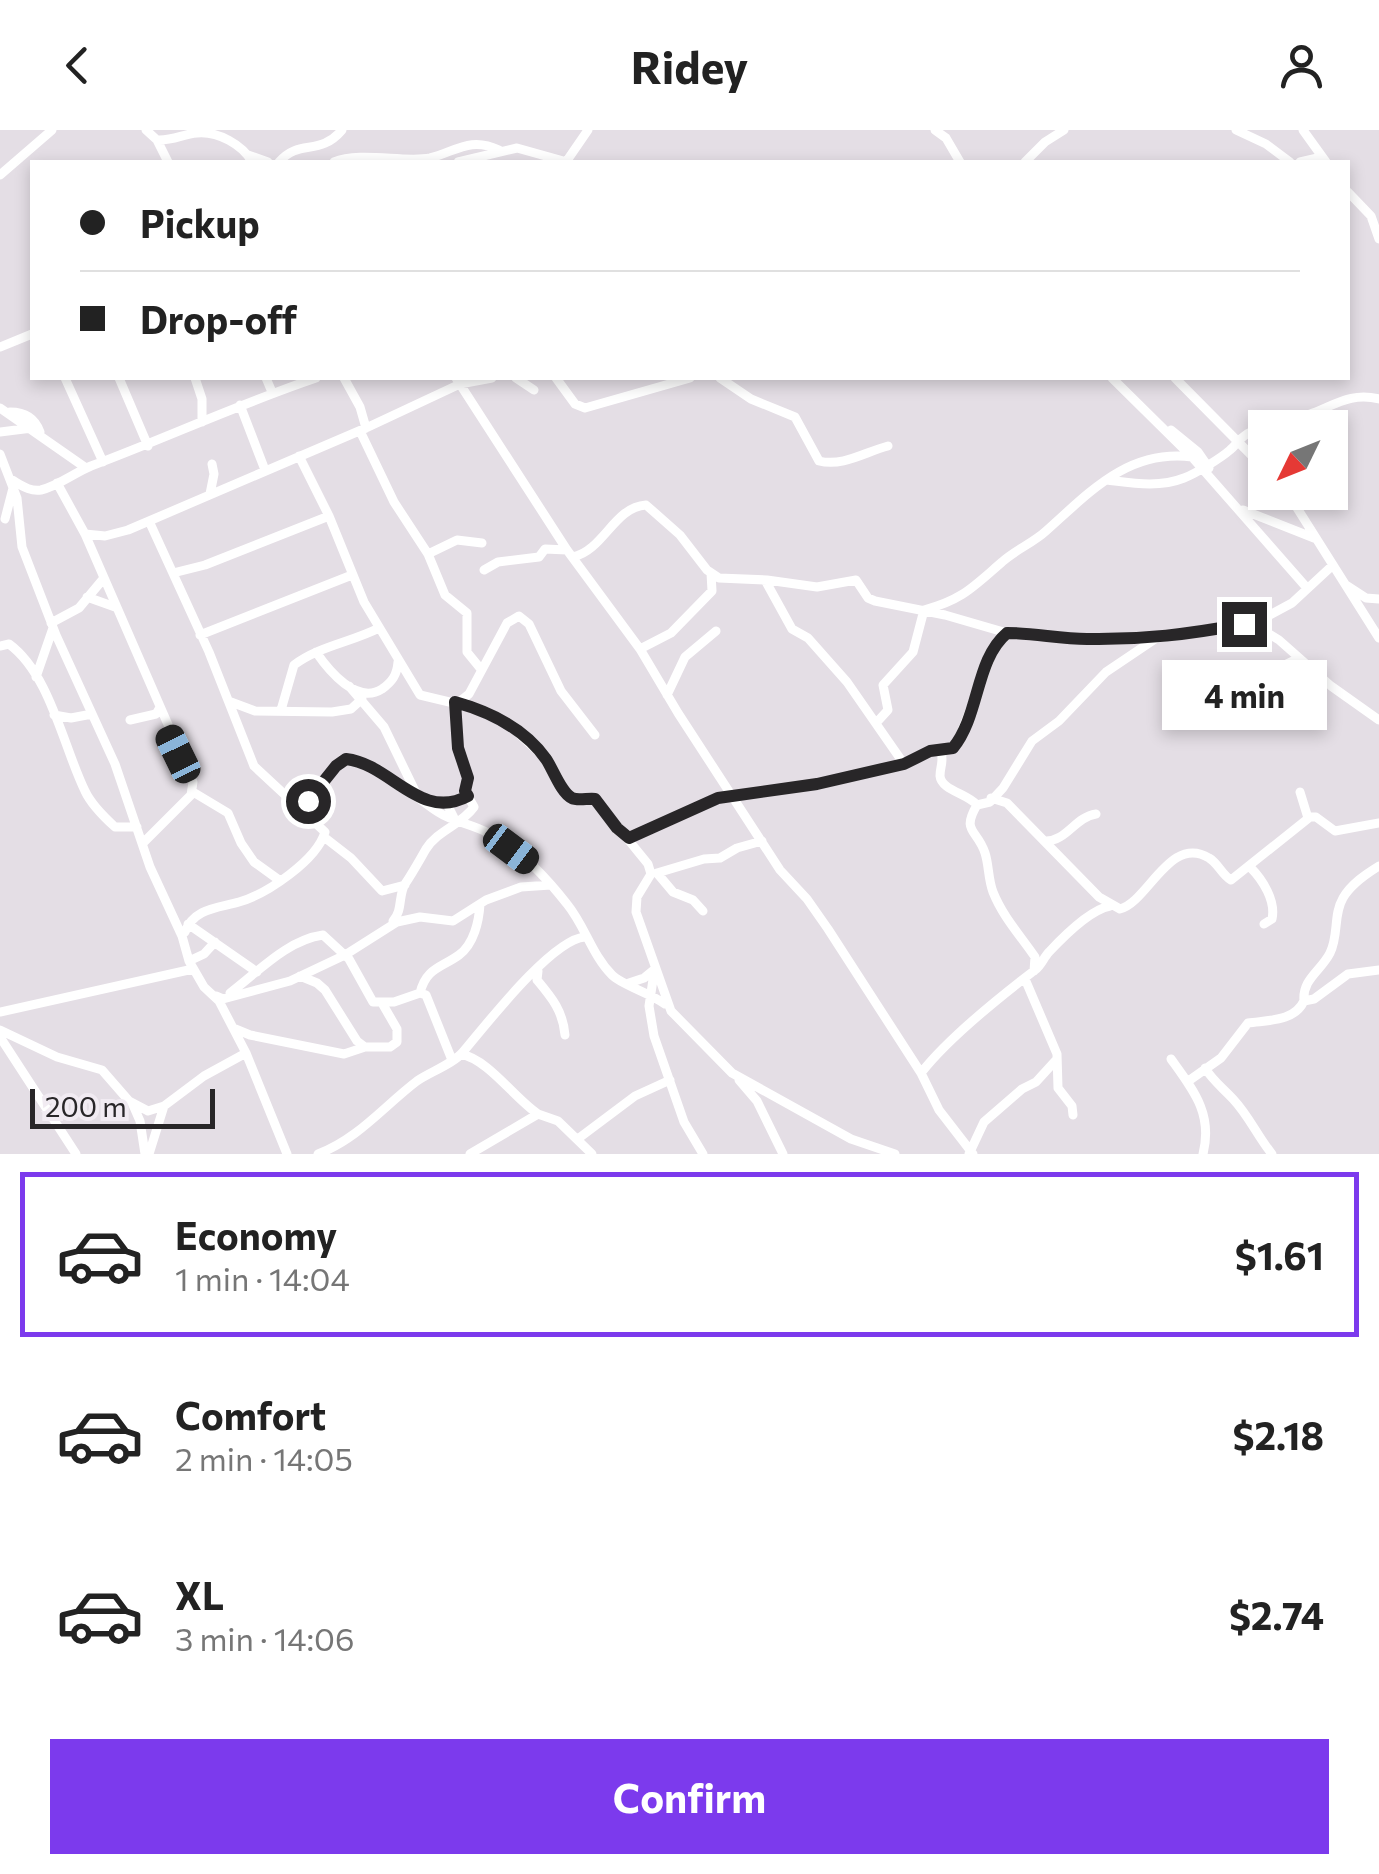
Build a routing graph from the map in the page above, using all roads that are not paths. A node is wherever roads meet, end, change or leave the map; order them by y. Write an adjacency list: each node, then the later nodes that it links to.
1 (52, 130): 25 (street)
2 (146, 130): 10 (street)
3 (342, 130): 16 (street)
4 (588, 130): 20 (street)
5 (935, 130): 21 (street)
6 (1064, 130): 22 (street)
7 (1236, 130): 23 (street)
8 (1302, 130): 24 (street)
9 (199, 132): 11 (street); 13 (street)
10 (158, 140): 11 (street); 14 (street)
11 (171, 141): 15 (street)
12 (498, 150): 17 (street); 18 (street); 19 (street)
13 (250, 159)
14 (167, 160)
15 (168, 160)
16 (281, 160)
17 (358, 160)
18 (465, 160)
19 (561, 160)
20 (568, 160)
21 (959, 160)
22 (1027, 160)
23 (1287, 160)
24 (1324, 160)
25 (0, 176)
26 (1350, 198): 27 (street)
27 (1377, 226): 28 (street)
28 (1379, 239)
29 (30, 335): 30 (street)
30 (0, 347)
31 (65, 380): 60 (street)
32 (120, 380): 54 (street)
33 (196, 380): 49 (street)
34 (267, 380): 45 (street)
35 (310, 380): 45 (street)
36 (345, 380): 50 (street)
37 (519, 380): 44 (street)
38 (557, 380): 39 (street)
39 (683, 380)
40 (723, 380): 55 (street)
41 (1114, 380): 61 (street)
42 (1177, 380): 53 (street)
43 (458, 381): 50 (street); 78 (street)
44 (534, 390)
45 (272, 392): 47 (street)
46 (1379, 399): 53 (street)
47 (240, 406): 49 (street); 64 (street)
48 (4, 410): 52 (street)
49 (202, 422): 54 (street)
50 (363, 429): 59 (street); 79 (street)
51 (0, 432): 52 (street)
52 (36, 432): 56 (street)
53 (1238, 440): 57 (street); 61 (street)
54 (148, 446): 60 (street)
55 (888, 446)
56 (60, 450): 63 (street); 66 (street)
57 (1248, 450)
58 (0, 454): 67 (street)
59 (298, 456): 64 (street); 72 (street)
60 (103, 462): 63 (street)
61 (1198, 462): 65 (street); 65 (street); 69 (street)
62 (212, 464): 68 (street)
63 (86, 468): 66 (street)
64 (265, 470): 68 (street)
65 (1107, 480): 92 (street)
66 (61, 481): 67 (street); 75 (street)
67 (13, 483): 71 (street); 73 (street)
68 (210, 494): 74 (street)
69 (1237, 507): 76 (street); 88 (street)
70 (1300, 510): 76 (street)
71 (18, 516): 73 (street); 94 (street)
72 (329, 516): 82 (street); 84 (street)
73 (3, 520)
74 (148, 521): 75 (street); 82 (street)
75 (84, 534): 85 (street)
76 (1314, 538): 80 (street)
77 (482, 543): 79 (street)
78 (570, 553): 81 (street); 83 (street); 102 (street)
79 (428, 554): 106 (street)
80 (1333, 565): 87 (street); 88 (street)
81 (484, 570)
82 (173, 573): 98 (street)
83 (711, 573): 86 (street); 102 (street)
84 (352, 575): 95 (street); 98 (street)
85 (104, 578): 89 (street); 91 (street)
86 (765, 580): 92 (street); 120 (street)
87 (1342, 582): 90 (street); 100 (street)
88 (1307, 588): 93 (street)
89 (87, 597): 91 (street); 94 (street)
90 (1379, 599)
91 (115, 608): 114 (street)
92 (924, 610): 97 (street); 120 (street)
93 (1253, 624): 99 (street); 104 (street)
94 (52, 626): 107 (street); 116 (street)
95 (379, 628): 103 (street); 105 (street)
96 (716, 632): 110 (street)
97 (1007, 633): 99 (street); 122 (street)
98 (200, 635): 111 (street)
99 (1157, 638): 124 (street)
100 (1379, 638)
101 (0, 646): 107 (street)
102 (640, 648): 110 (street)
103 (316, 652): 109 (street); 115 (street)
104 (1299, 658): 108 (street); 119 (street)
105 (398, 659): 109 (street); 113 (street)
106 (480, 668): 113 (street); 121 (street)
107 (36, 677): 117 (street)
108 (1245, 679)
109 (349, 686): 112 (street)
110 (667, 695): 125 (street)
111 (228, 700): 115 (street); 131 (street)
112 (362, 700): 115 (street); 129 (street)
113 (456, 702): 128 (street); 141 (street)
114 (159, 709): 118 (street); 126 (street)
115 (281, 710)
116 (92, 714): 117 (street); 139 (street)
117 (54, 716): 139 (street)
118 (130, 720)
119 (1379, 720)
120 (876, 722): 123 (street)
121 (595, 734)
122 (941, 752): 123 (street); 134 (street)
123 (904, 764): 125 (street)
124 (1004, 788): 130 (street); 132 (street)
125 (728, 790): 141 (street); 142 (street)
126 (193, 792): 144 (street); 150 (street)
127 (1300, 792): 136 (street)
128 (468, 796): 133 (street); 137 (street)
129 (420, 798): 131 (street); 133 (street); 137 (street)
130 (991, 798): 132 (street); 134 (street)
131 (293, 802): 140 (street)
132 (1007, 803): 143 (street)
133 (448, 804): 137 (street)
134 (977, 805): 169 (street)
135 (1096, 814): 143 (street)
136 (1308, 818): 138 (street); 148 (street)
137 (459, 821): 152 (street); 153 (street)
138 (1379, 823)
139 (137, 826): 144 (street)
140 (324, 837): 150 (street); 152 (street)
141 (629, 838): 145 (street)
142 (762, 840): 146 (street); 191 (street)
143 (1045, 841): 154 (street)
144 (143, 843): 161 (street)
145 (648, 864): 149 (street); 168 (street)
146 (688, 865): 149 (street); 151 (street)
147 (1379, 866): 177 (street)
148 (1250, 867): 156 (street); 159 (street)
149 (656, 872): 151 (street)
150 (278, 880): 161 (street)
151 (666, 883): 158 (street)
152 (405, 885): 160 (street)
153 (551, 885): 155 (street); 162 (street)
154 (1089, 886): 156 (street); 157 (street)
155 (480, 904): 160 (street); 174 (street)
156 (1111, 906): 157 (street)
157 (1092, 911): 169 (street)
158 (703, 912)
159 (1264, 924)
160 (387, 926): 164 (street)
161 (184, 928): 163 (street); 165 (street)
162 (580, 938): 166 (street); 173 (street)
163 (216, 942): 165 (street); 170 (street)
164 (345, 955): 170 (street); 171 (street); 178 (street)
165 (191, 965): 176 (street); 180 (street)
166 (538, 968): 183 (street); 186 (street)
167 (1379, 970): 177 (street)
168 (654, 971): 173 (street); 175 (street); 179 (street)
169 (1034, 971): 172 (street)
170 (257, 972): 176 (street)
171 (300, 976): 176 (street); 184 (street)
172 (1026, 979): 187 (street); 191 (street)
173 (629, 983): 175 (street)
174 (420, 993): 178 (street); 186 (street)
175 (650, 993): 179 (street); 192 (street)
176 (218, 997): 181 (street)
177 (1304, 1001): 189 (street)
178 (382, 1003): 184 (street)
179 (668, 1006): 190 (street)
180 (0, 1012)
181 (233, 1028): 184 (street); 185 (street)
182 (0, 1033): 194 (street); 201 (street)
183 (565, 1035)
184 (365, 1047)
185 (246, 1054): 195 (street); 203 (street)
186 (456, 1057): 196 (street); 204 (street)
187 (1057, 1059): 197 (street); 200 (street)
188 (1171, 1059): 193 (street)
189 (1205, 1068): 193 (street); 212 (street)
190 (732, 1073): 199 (street); 208 (street)
191 (921, 1073): 200 (street)
192 (670, 1080): 198 (street); 207 (street)
193 (1187, 1082): 211 (street)
194 (132, 1103): 195 (street); 202 (street)
195 (164, 1106): 202 (street)
196 (538, 1114): 198 (street); 205 (street)
197 (1073, 1115)
198 (579, 1138): 206 (street)
199 (881, 1151): 209 (street); 210 (street)
200 (971, 1153)
201 (76, 1154)
202 (147, 1154)
203 (288, 1154)
204 (318, 1154)
205 (470, 1154)
206 (592, 1154)
207 (703, 1154)
208 (784, 1154)
209 (864, 1154)
210 (895, 1154)
211 (1203, 1154)
212 (1272, 1154)

